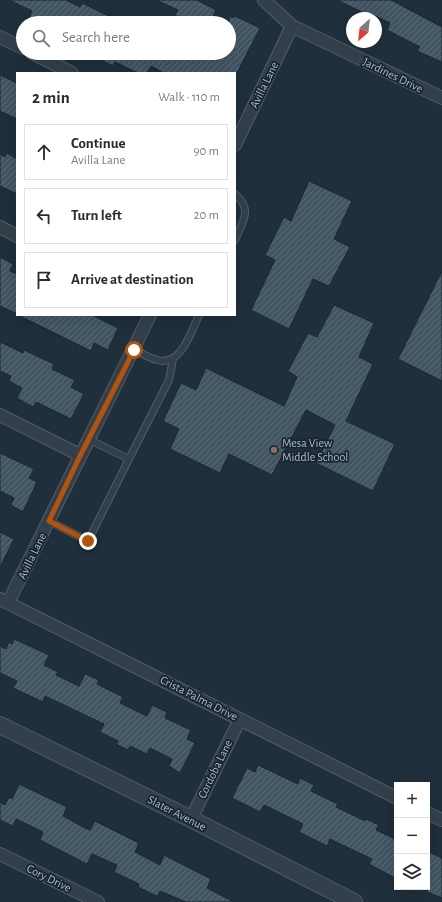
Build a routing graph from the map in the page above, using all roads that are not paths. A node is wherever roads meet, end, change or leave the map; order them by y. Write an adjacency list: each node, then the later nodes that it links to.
1 (264, 0): 2 (street, Jardines Drive)
2 (292, 26): 7 (street, Jardines Drive); 8 (street, Avilla Lane)
3 (0, 37): 4 (street)
4 (16, 45)
5 (46, 60): 6 (street)
6 (70, 72)
7 (442, 98)
8 (236, 143)
9 (236, 195): 12 (lane)
10 (0, 227): 11 (street)
11 (16, 235)
12 (236, 238)
13 (150, 316): 15 (street, Avilla Lane)
14 (199, 316): 16 (lane)
15 (134, 350): 16 (lane); 18 (street, Avilla Lane)
16 (173, 359): 20 (lane)
17 (0, 415): 19 (street)
18 (88, 439): 19 (street, Avilla Lane); 20 (lane)
19 (80, 456): 21 (street, Avilla Lane)
20 (129, 459): 21 (lane)
21 (49, 521): 22 (street, Avilla Lane)
22 (4, 601): 23 (street, Crista Palma Drive)
23 (240, 719): 25 (street, Crista Palma Drive); 27 (street, Cordoba Lane)
24 (0, 725): 27 (street, Slater Avenue)
25 (394, 796)
26 (430, 814): 28 (street)
27 (190, 819): 32 (street, Slater Avenue)
28 (442, 820)
29 (0, 854): 30 (street, Cory Drive)
30 (74, 897): 31 (street, Cory Drive)
31 (98, 902)
32 (354, 902)

